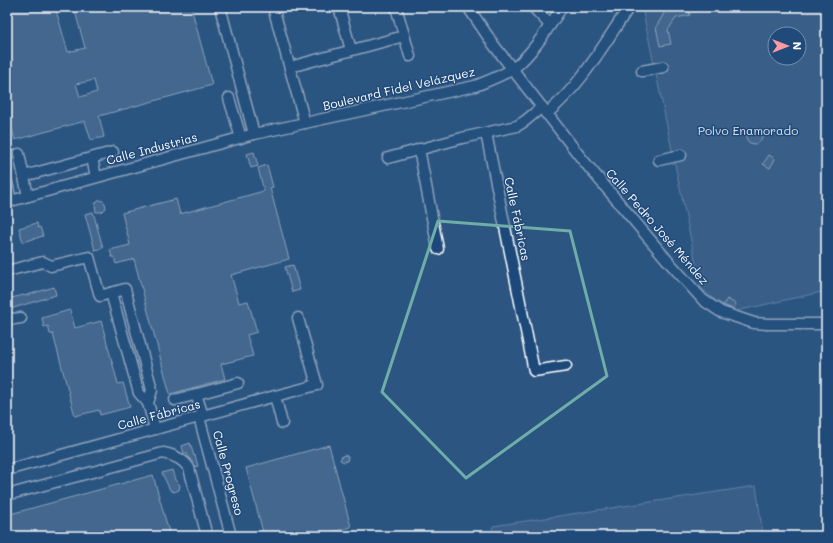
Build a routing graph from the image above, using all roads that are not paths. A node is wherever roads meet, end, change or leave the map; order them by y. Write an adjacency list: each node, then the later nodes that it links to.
1 (220, 7): 21 (street)
2 (273, 7): 13 (street)
3 (339, 7): 11 (street)
4 (396, 7): 10 (street)
5 (468, 7): 15 (street, Calle Pedro José Méndez)
6 (533, 7): 9 (street)
7 (562, 7): 9 (street, Boulevard Fidel Velázquez)
8 (629, 7): 18 (street)
9 (550, 24): 15 (street, Boulevard Fidel Velázquez)
10 (404, 36): 11 (street); 12 (street)
11 (351, 50): 13 (street)
12 (410, 56)
13 (290, 67): 19 (street)
14 (663, 67): 16 (street)
15 (513, 68): 18 (street, Calle Pedro José Méndez); 19 (street, Boulevard Fidel Velázquez)
16 (642, 71)
17 (229, 98): 22 (street)
18 (544, 110): 20 (street); 41 (street, Calle Pedro José Méndez)
19 (305, 123): 21 (street, Calle Industrias)
20 (486, 133): 23 (street); 42 (street, Calle Fábricas)
21 (254, 134): 22 (street, Calle Industrias)
22 (241, 138): 31 (street, Calle Industrias)
23 (418, 149): 28 (street); 35 (street)
24 (113, 152): 27 (street)
25 (19, 154): 30 (street)
26 (681, 155): 29 (street)
27 (92, 158): 30 (street); 31 (street)
28 (388, 158)
29 (659, 160)
30 (24, 176): 33 (street)
31 (96, 177): 33 (street, Calle Industrias)
32 (7, 183): 34 (street)
33 (28, 196): 34 (street, Calle Industrias)
34 (9, 201)
35 (438, 249)
36 (7, 272): 37 (street)
37 (111, 293): 47 (street); 47 (street)
38 (7, 317): 39 (street)
39 (22, 318)
40 (298, 318): 45 (street, Calle Fábricas)
41 (826, 324)
42 (566, 366)
43 (238, 383): 44 (street)
44 (196, 394): 46 (street); 48 (street, Calle Progreso)
45 (275, 396): 48 (street, Calle Fábricas); 49 (street)
46 (175, 400)
47 (148, 403): 50 (street)
48 (201, 416): 50 (street, Calle Fábricas); 54 (street, Calle Progreso)
49 (282, 423)
50 (155, 429): 51 (street, Calle Fábricas)
51 (7, 470)
52 (7, 495): 53 (street)
53 (207, 536)
54 (231, 536)

